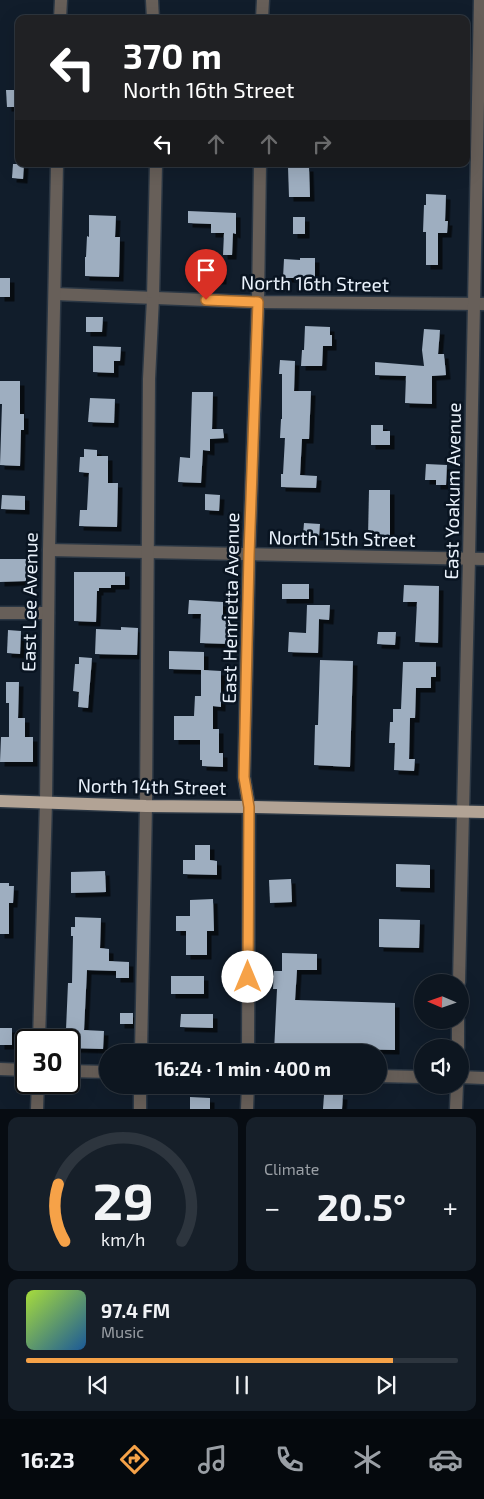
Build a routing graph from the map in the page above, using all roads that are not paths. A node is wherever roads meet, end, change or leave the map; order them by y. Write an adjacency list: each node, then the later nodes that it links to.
1 (61, 0): 5 (street)
2 (152, 0): 6 (street)
3 (262, 0): 7 (street)
4 (480, 0): 14 (street, East Yoakum Avenue)
5 (60, 15)
6 (153, 15)
7 (262, 15)
8 (58, 167): 11 (street, East Lee Avenue)
9 (156, 167): 12 (street)
10 (260, 167): 13 (street, East Henrietta Avenue)
11 (55, 294): 12 (street, North 16th Street); 15 (street, East Lee Avenue)
12 (153, 298): 13 (street, North 16th Street); 16 (street)
13 (258, 302): 14 (street, North 16th Street); 17 (street, East Henrietta Avenue)
14 (479, 304): 18 (street, East Yoakum Avenue)
15 (49, 550): 16 (street, North 15th Street); 21 (street, East Lee Avenue)
16 (147, 553): 17 (street, North 15th Street); 24 (street)
17 (249, 555): 18 (street, North 15th Street); 25 (street, East Henrietta Avenue)
18 (469, 558): 19 (street, North 15th Street); 26 (street, East Yoakum Avenue)
19 (484, 559)
20 (0, 613): 21 (street)
21 (48, 613): 23 (street, East Lee Avenue)
22 (0, 801): 23 (main road, North 14th Street)
23 (46, 802): 24 (main road, North 14th Street); 29 (street, East Lee Avenue)
24 (146, 806): 25 (main road, North 14th Street); 30 (street)
25 (249, 807): 26 (main road, North 14th Street); 31 (street, East Henrietta Avenue)
26 (462, 812): 27 (main road, North 14th Street); 28 (street, East Yoakum Avenue)
27 (484, 812)
28 (459, 974)
29 (39, 1029)
30 (141, 1044)
31 (248, 1044)
32 (0, 1069): 33 (street)
33 (15, 1070)
34 (80, 1071): 35 (street)
35 (99, 1072)
36 (387, 1076): 37 (street)
37 (414, 1077)
38 (469, 1077): 39 (street)
39 (484, 1078)
40 (38, 1094): 44 (street)
41 (140, 1094): 45 (street)
42 (248, 1094): 46 (street)
43 (457, 1094): 47 (street)
44 (37, 1109)
45 (140, 1109)
46 (247, 1109)
47 (456, 1109)

